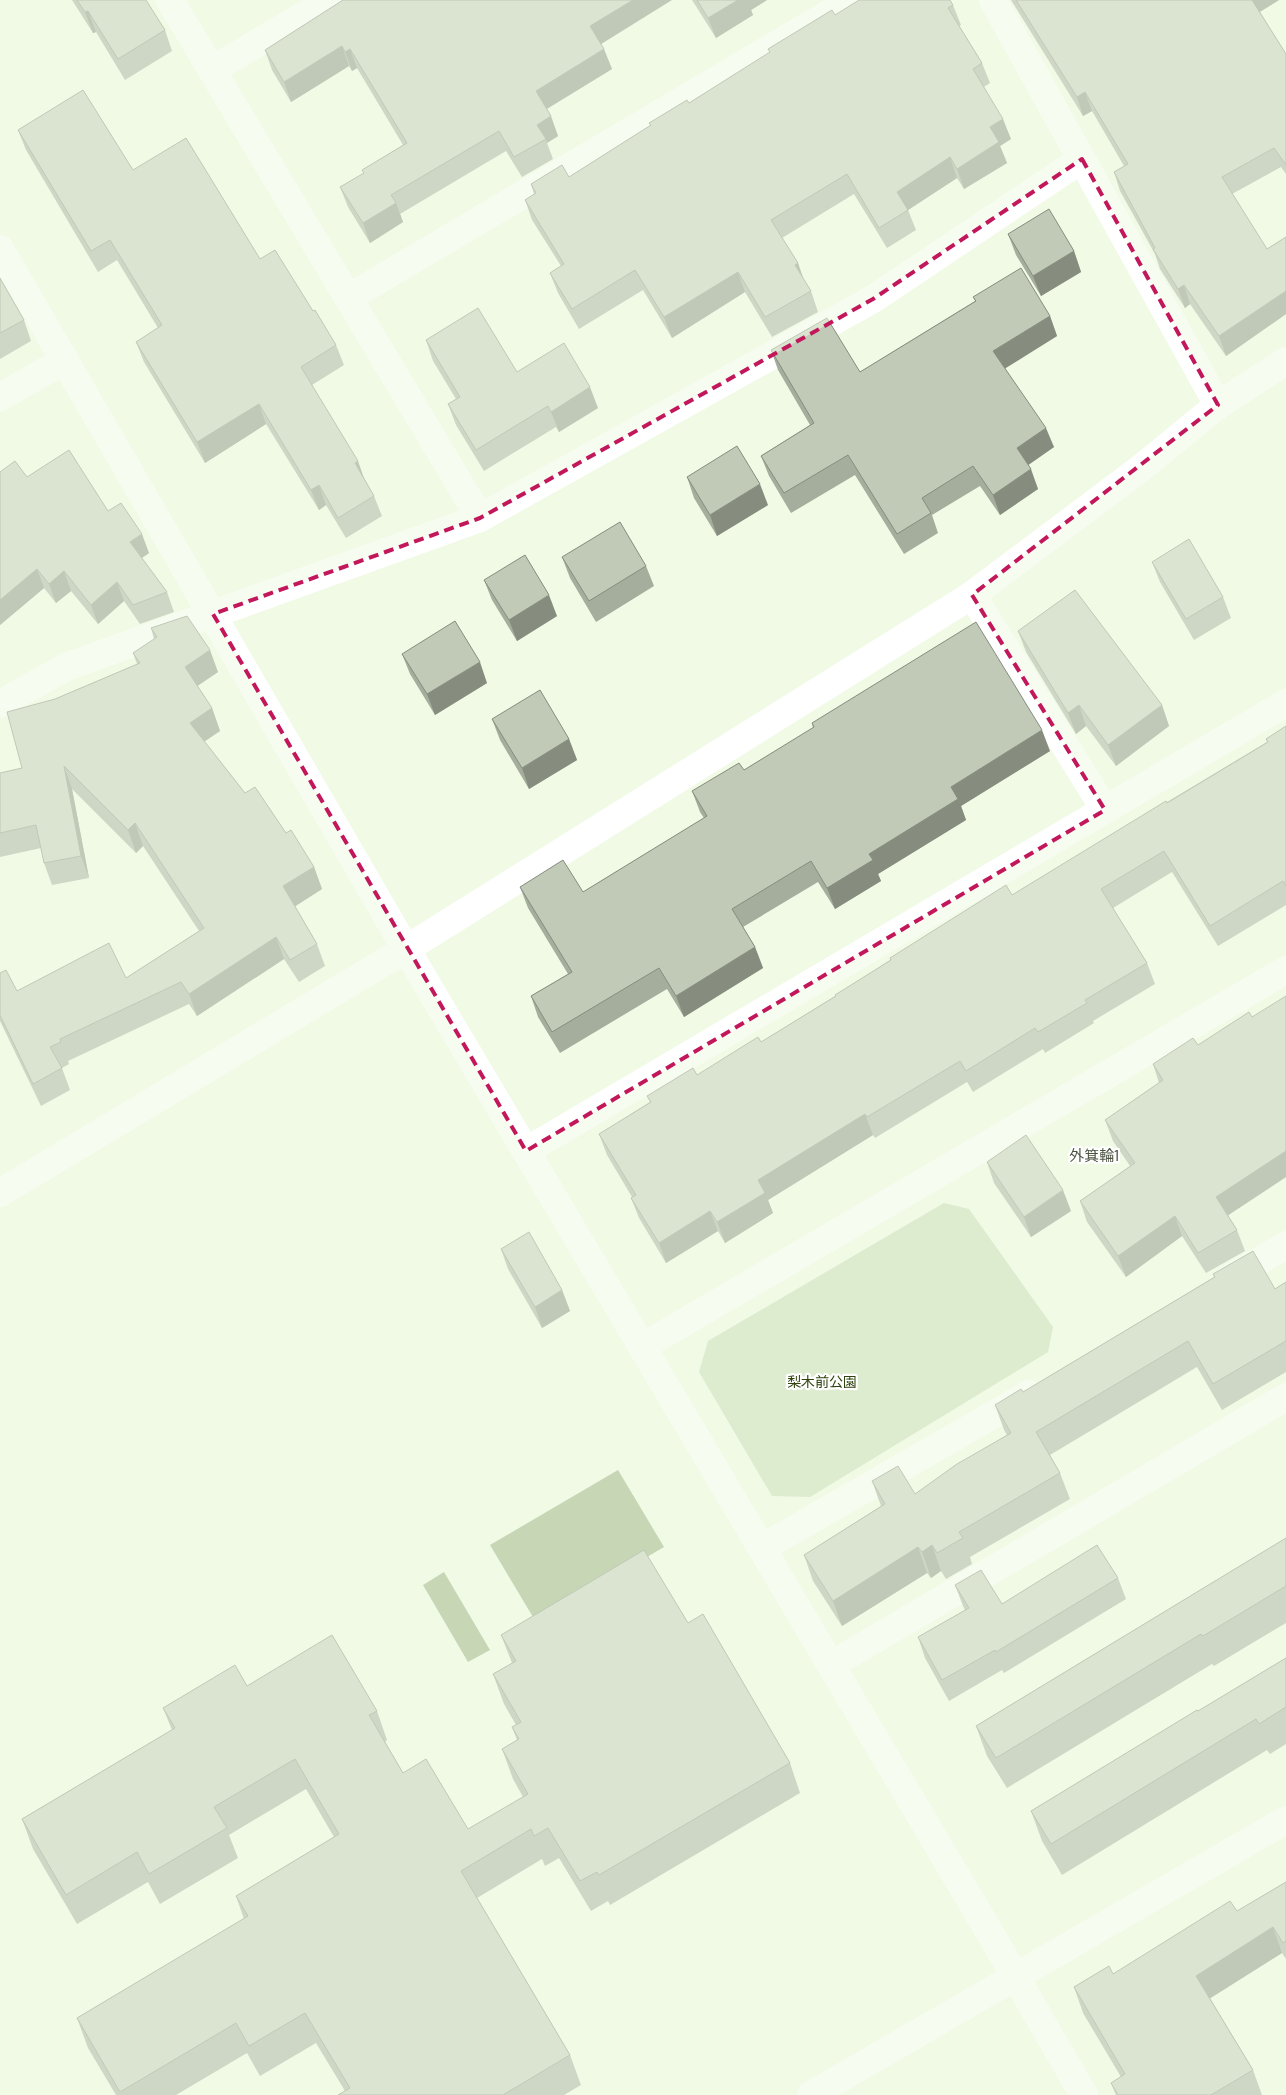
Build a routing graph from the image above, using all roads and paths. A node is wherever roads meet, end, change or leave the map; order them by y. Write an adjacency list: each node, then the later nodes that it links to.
1 (170, 0): 5 (street)
2 (330, 0): 5 (street)
3 (852, 0): 8 (street)
4 (993, 0): 6 (street)
5 (212, 70): 8 (street)
6 (1082, 159): 12 (street); 13 (street)
7 (0, 249): 9 (street)
8 (348, 298): 13 (street)
9 (65, 360): 11 (street); 15 (street)
10 (1286, 360): 12 (street)
11 (0, 398)
12 (1218, 404): 14 (street)
13 (480, 518): 15 (street)
14 (972, 595): 18 (street); 19 (street)
15 (213, 614): 17 (street); 19 (street)
16 (1286, 703): 18 (street)
17 (0, 704)
18 (1105, 810): 21 (street)
19 (406, 948): 21 (street); 22 (street)
20 (1286, 970): 25 (street)
21 (526, 1151): 25 (street)
22 (0, 1192)
23 (1286, 1245): 24 (street)
24 (1202, 1294)
25 (642, 1347): 28 (street)
26 (1050, 1382): 28 (street)
27 (1286, 1398): 29 (street)
28 (762, 1548): 29 (street)
29 (831, 1665): 31 (street)
30 (1286, 1820): 31 (street)
31 (1016, 1977): 32 (street); 33 (street)
32 (811, 2095)
33 (1084, 2095)

